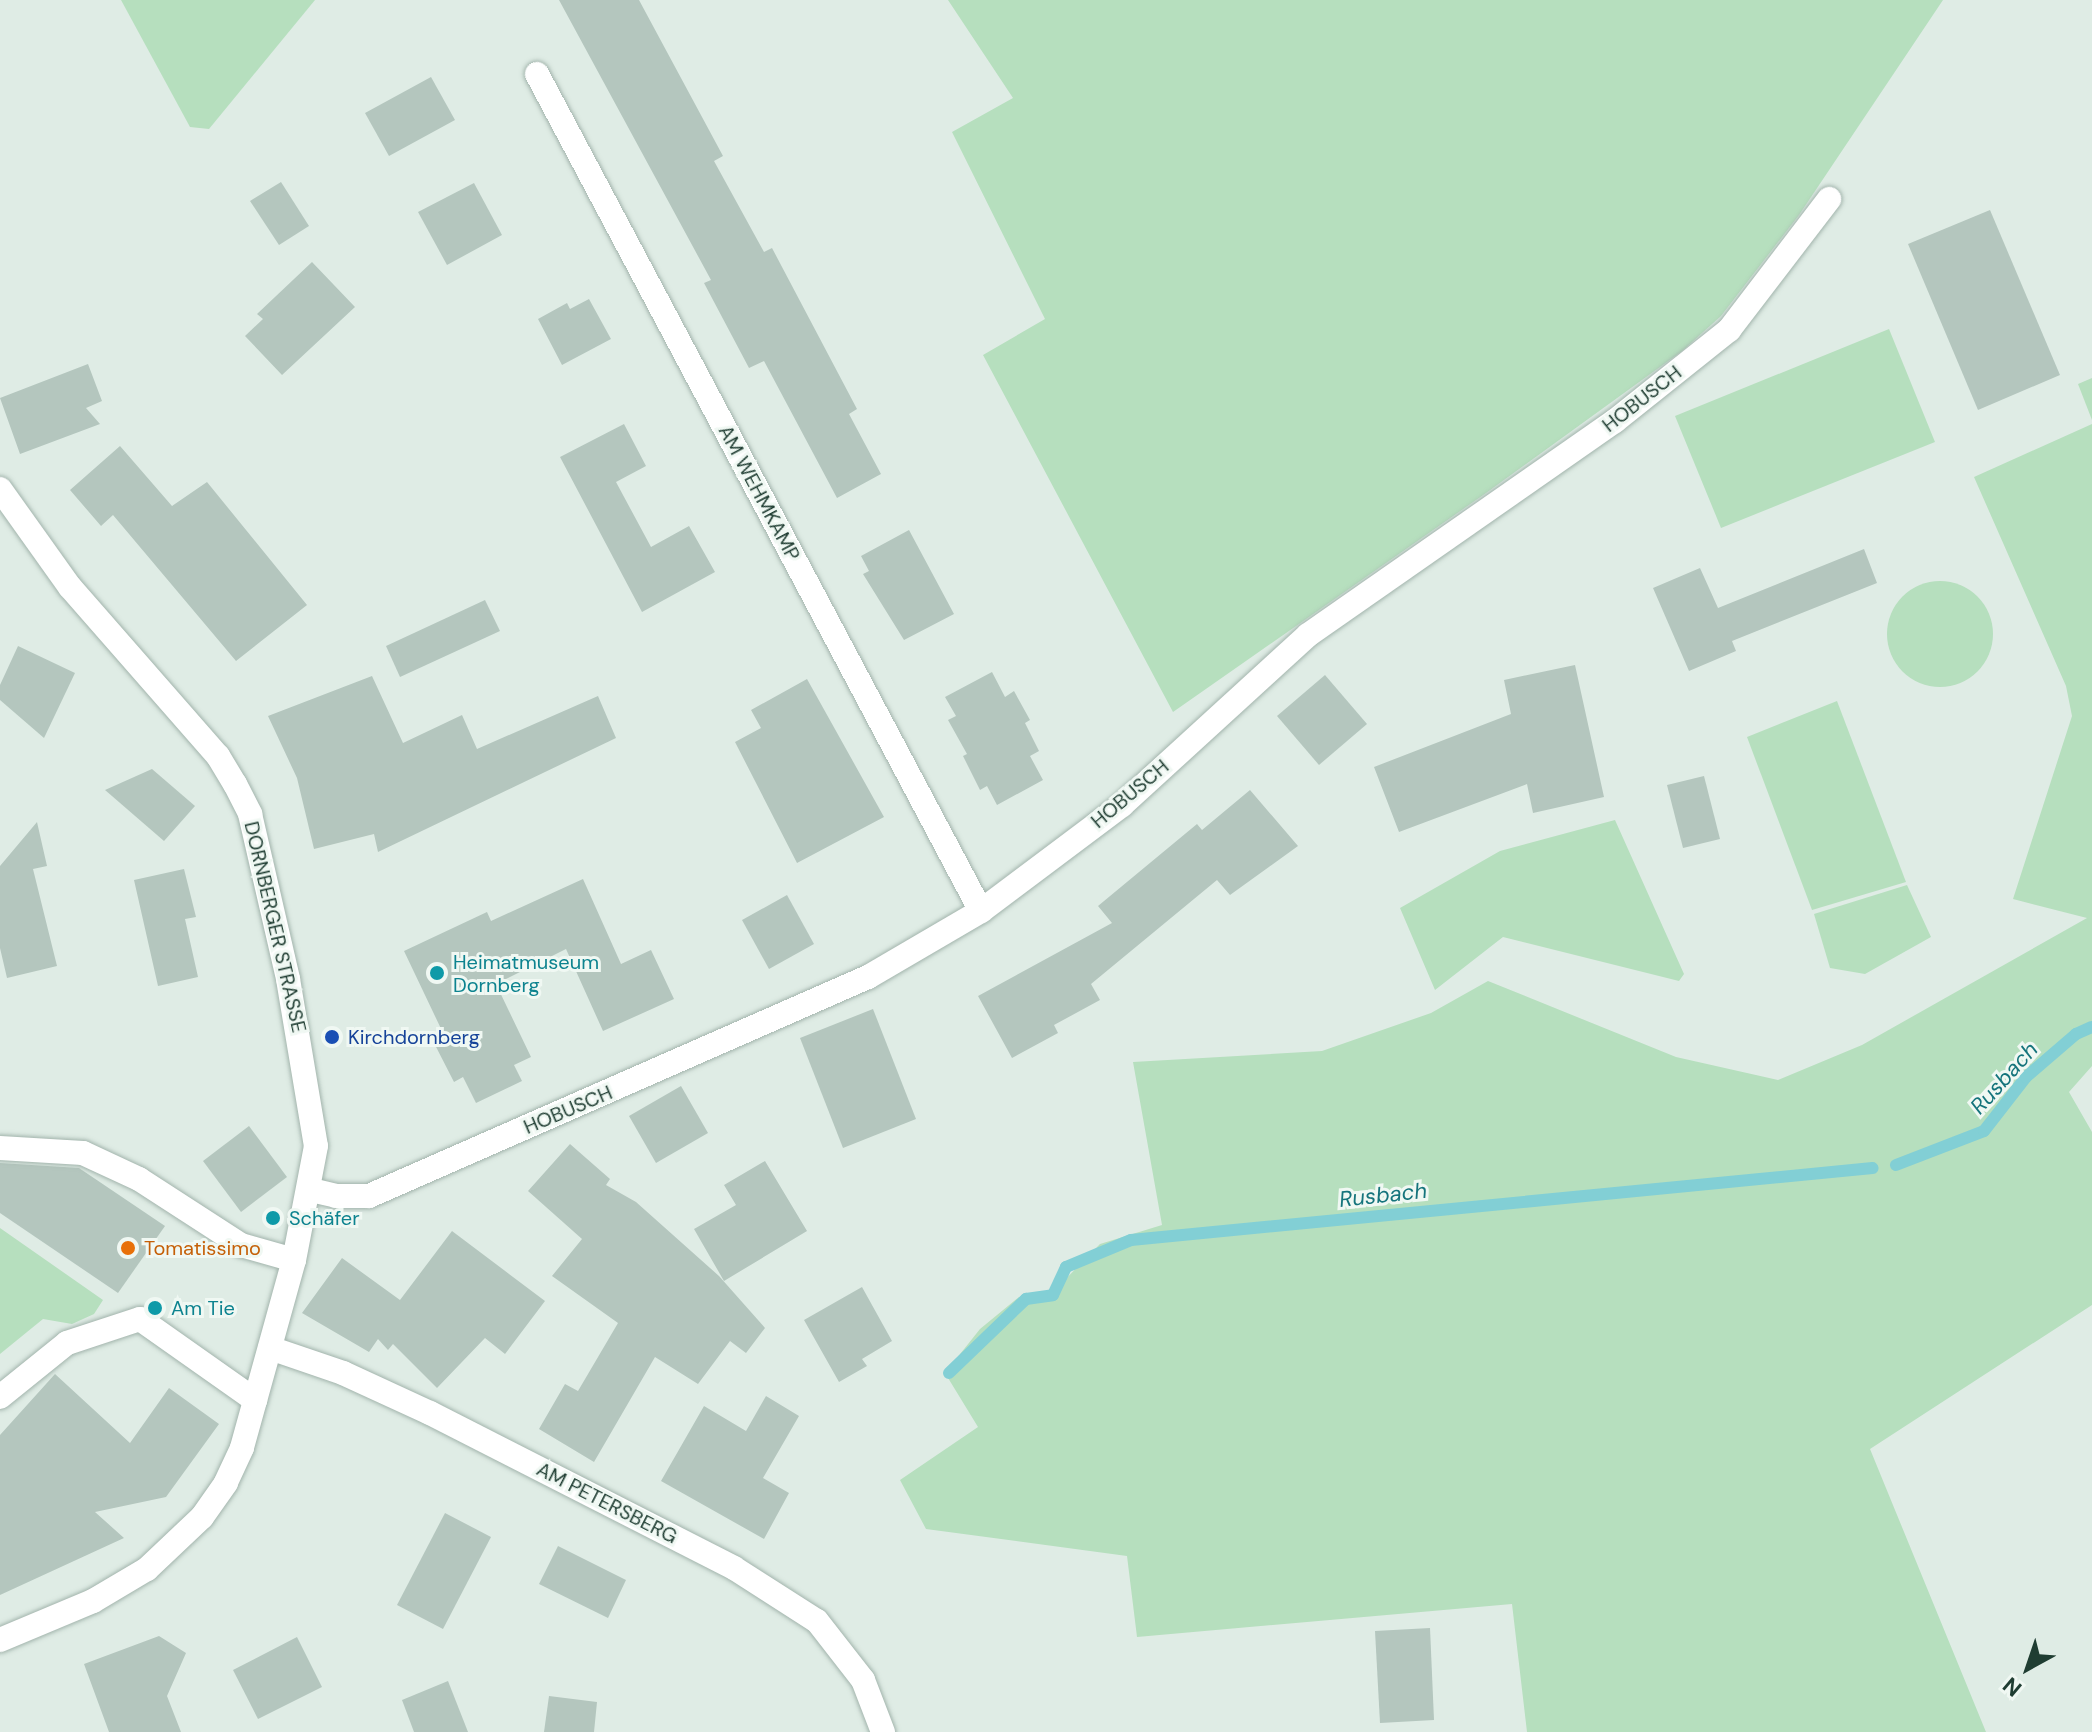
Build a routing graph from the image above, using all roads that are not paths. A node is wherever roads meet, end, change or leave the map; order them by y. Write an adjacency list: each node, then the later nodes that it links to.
1 (537, 74): 4 (street, AM WEHMKAMP)
2 (1829, 199): 4 (street, HOBUSCH)
3 (0, 489): 6 (street, DORNBERGER STRASSE)
4 (981, 911): 6 (street, HOBUSCH)
5 (0, 1148): 7 (street)
6 (311, 1190): 7 (street, DORNBERGER STRASSE)
7 (294, 1260): 8 (street, DORNBERGER STRASSE)
8 (270, 1348): 10 (street, DORNBERGER STRASSE); 12 (street, AM PETERSBERG)
9 (0, 1397): 10 (street)
10 (255, 1400): 11 (street, DORNBERGER STRASSE)
11 (0, 1640)
12 (883, 1732)

